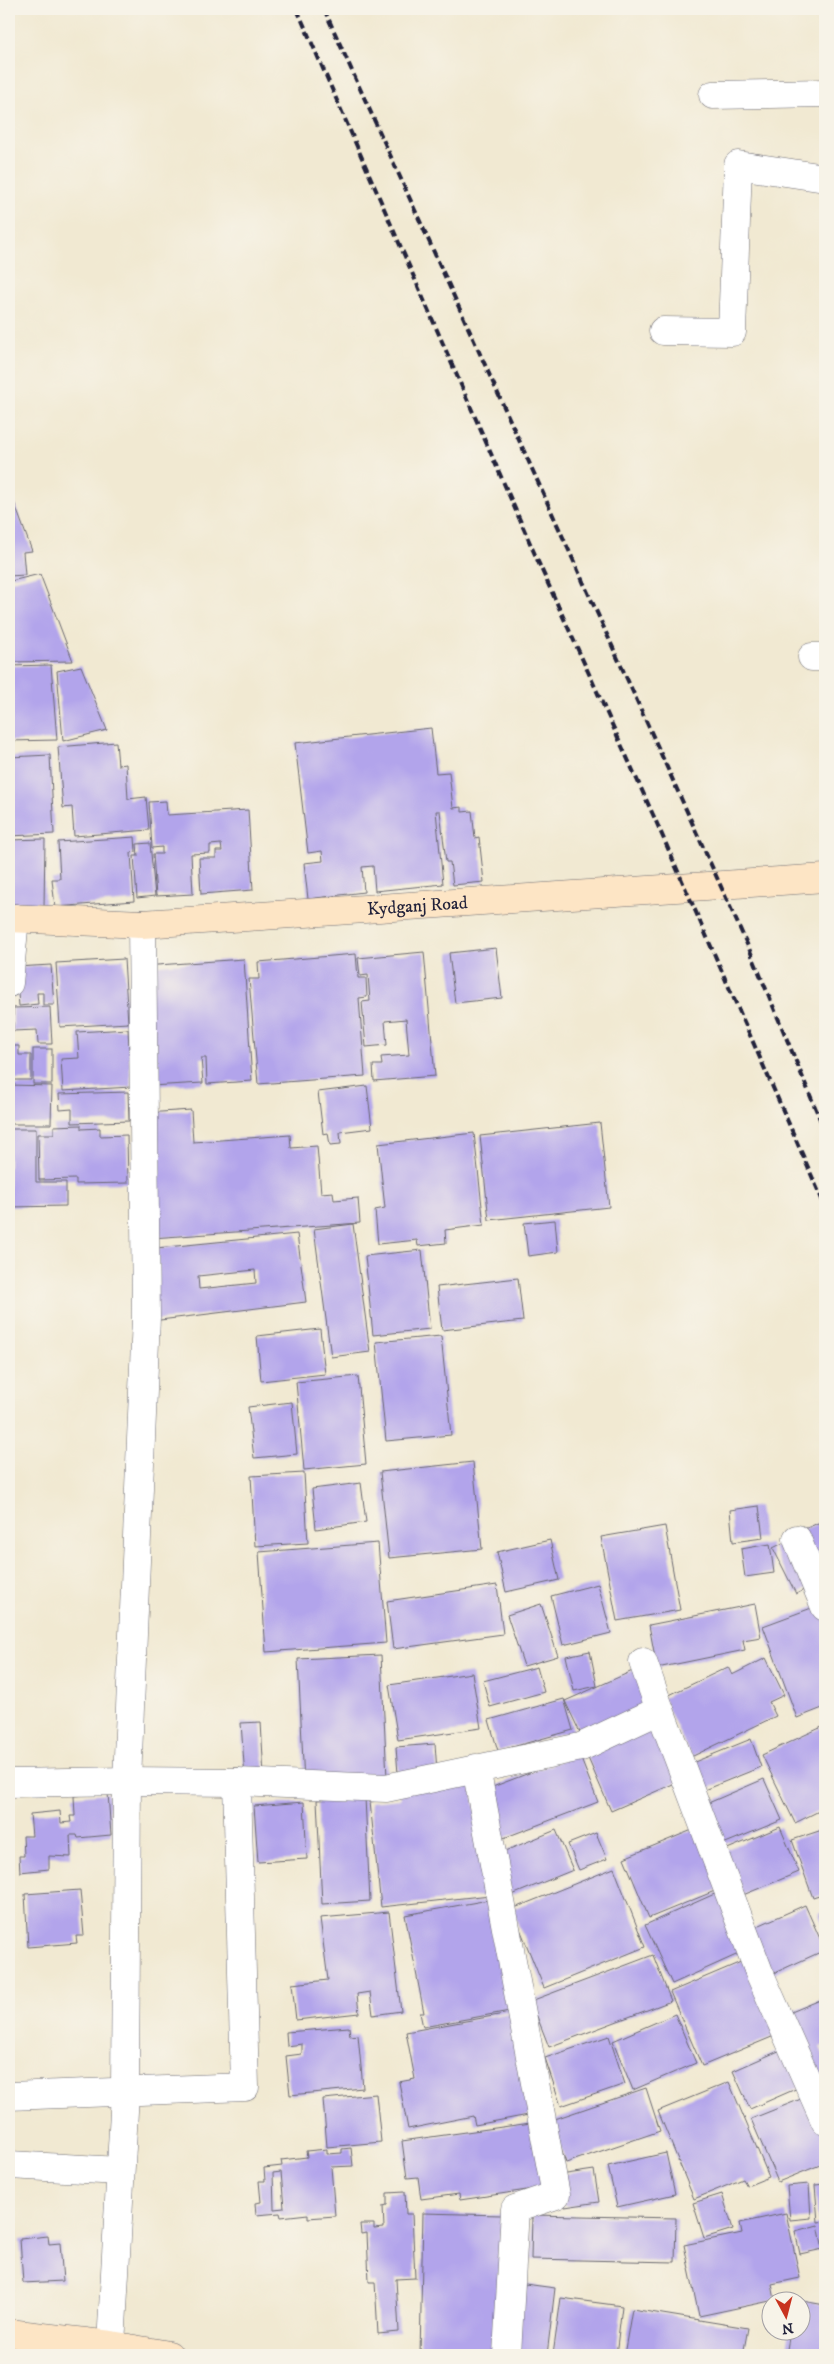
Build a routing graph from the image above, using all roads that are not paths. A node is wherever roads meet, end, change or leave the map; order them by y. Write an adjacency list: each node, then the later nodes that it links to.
1 (825, 93): 2 (street)
2 (713, 95)
3 (825, 178): 4 (street)
4 (663, 331)
5 (825, 878): 7 (main road, Kydganj Road)
6 (12, 918): 7 (main road, Kydganj Road); 8 (street)
7 (142, 924): 14 (street)
8 (9, 983)
9 (797, 1539): 10 (street)
10 (825, 1607)
11 (642, 1662): 12 (street)
12 (660, 1710): 13 (street); 19 (street)
13 (476, 1768): 15 (street); 25 (street)
14 (127, 1780): 15 (street); 16 (street); 17 (street)
15 (237, 1782): 17 (street)
16 (9, 1783)
17 (125, 2093): 18 (street); 21 (street)
18 (9, 2096)
19 (825, 2121)
20 (9, 2164): 21 (street)
21 (120, 2172): 23 (street)
22 (9, 2333): 23 (main road)
23 (111, 2345): 24 (main road)
24 (169, 2355)
25 (507, 2355)

